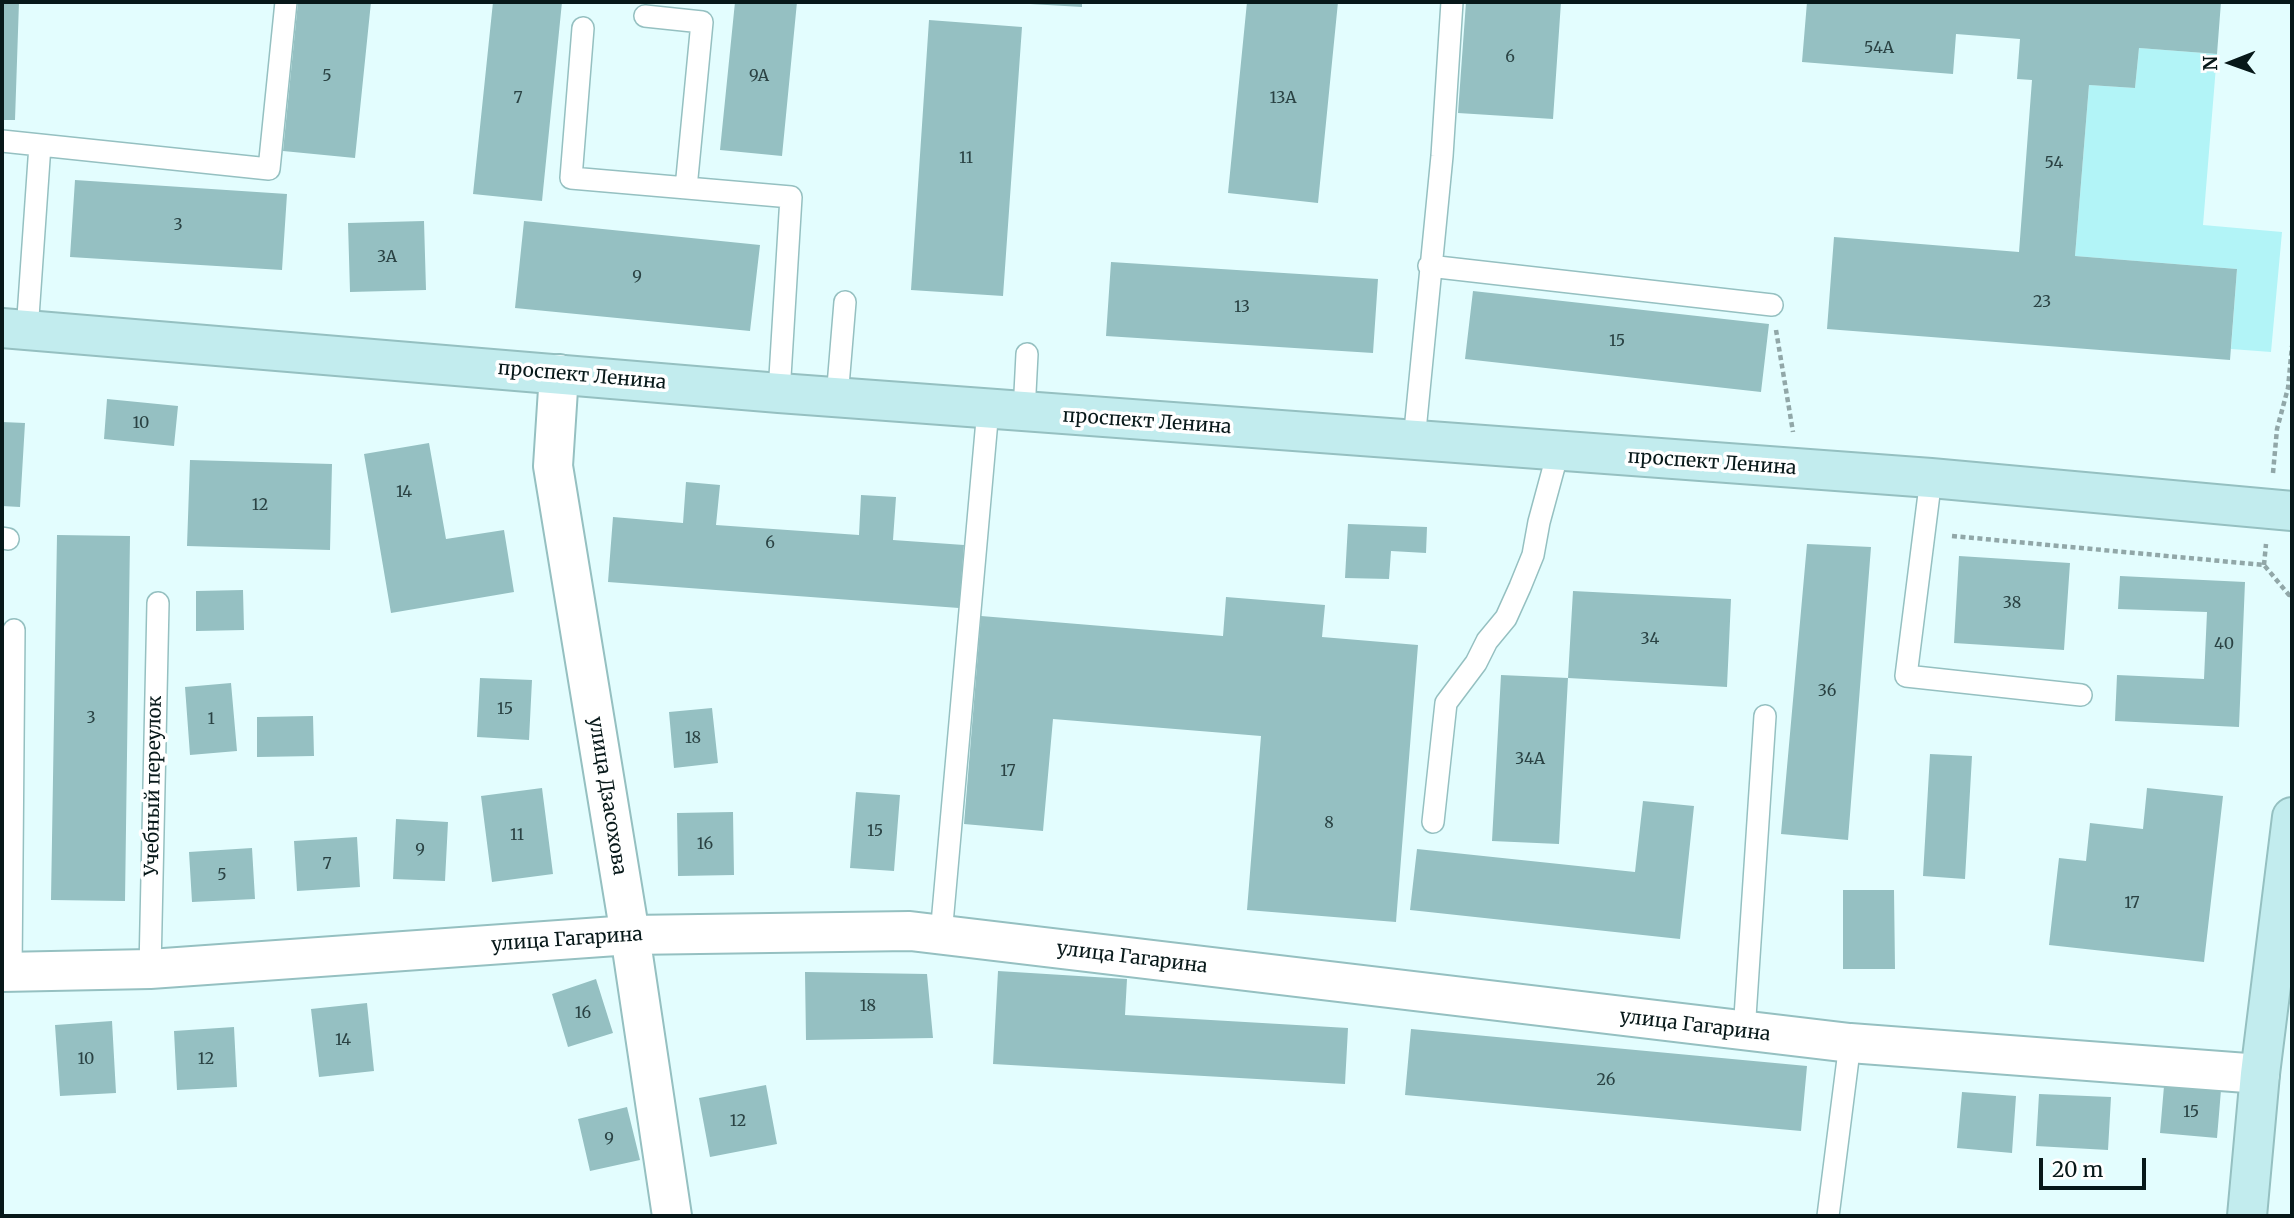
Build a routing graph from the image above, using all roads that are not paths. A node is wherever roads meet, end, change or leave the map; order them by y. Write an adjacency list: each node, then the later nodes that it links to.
1 (286, 2): 6 (lane)
2 (1452, 2): 8 (lane)
3 (645, 16): 7 (lane)
4 (583, 27): 7 (lane)
5 (2, 141): 6 (lane)
6 (40, 145): 11 (lane)
7 (686, 188): 14 (lane)
8 (1429, 266): 10 (lane); 17 (lane)
9 (845, 302): 15 (lane)
10 (1772, 305)
11 (14, 330): 13 (main road, проспект Ленина)
12 (1027, 354): 16 (lane)
13 (559, 374): 14 (main road, проспект Ленина); 27 (street, улица Дзасохова)
14 (779, 393): 15 (main road, проспект Ленина)
15 (837, 397): 16 (main road, проспект Ленина)
16 (1006, 411): 17 (main road, проспект Ленина); 28 (lane)
17 (1414, 441): 18 (main road, проспект Ленина)
18 (1558, 452): 19 (main road, проспект Ленина); 26 (lane)
19 (1931, 478): 20 (main road, проспект Ленина); 23 (lane)
20 (2292, 511)
21 (158, 603): 29 (lane, Учебный переулок)
22 (14, 630): 30 (lane)
23 (2081, 695)
24 (1765, 716): 31 (lane)
25 (2292, 817): 33 (main road)
26 (1433, 822)
27 (630, 935): 28 (street, улица Гагарина); 29 (street, улица Гагарина); 34 (street, улица Дзасохова)
28 (942, 935): 31 (street, улица Гагарина)
29 (150, 969): 30 (street, улица Гагарина)
30 (6, 972)
31 (1744, 1032): 32 (street, улица Гагарина)
32 (1850, 1043): 33 (street, улица Гагарина); 35 (lane)
33 (2260, 1074): 36 (main road)
34 (672, 1216)
35 (1828, 1216)
36 (2247, 1216)

